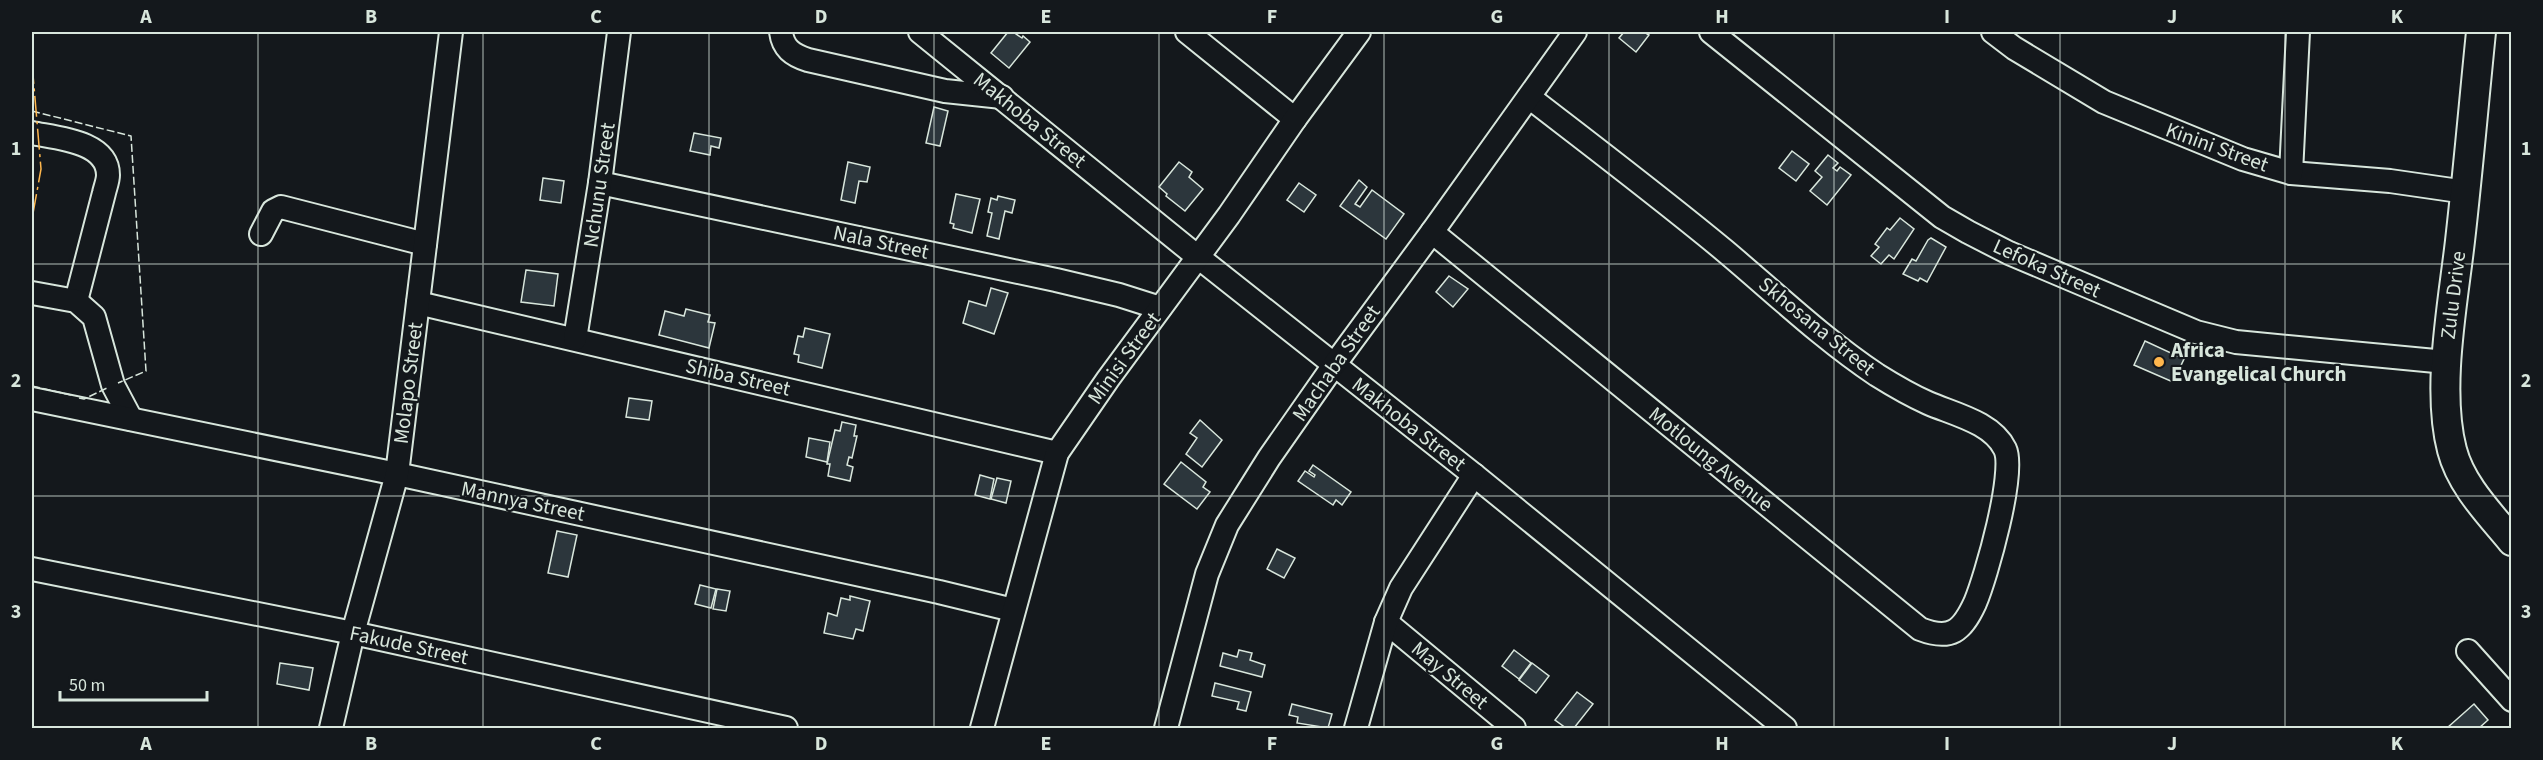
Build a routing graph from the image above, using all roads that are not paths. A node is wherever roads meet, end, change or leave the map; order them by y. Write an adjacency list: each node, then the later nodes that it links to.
1 (451, 32): 21 (street, Molapo Street)
2 (620, 32): 17 (street, Nchunu Street)
3 (781, 32): 13 (street)
4 (920, 32): 13 (street, Makhoba Street)
5 (1187, 32): 14 (street)
6 (1359, 32): 14 (street, Minisi Street)
7 (1575, 32): 12 (street, Machaba Street)
8 (1711, 32): 28 (street, Lefoka Street)
9 (1993, 32): 16 (street, Kinini Street)
10 (2298, 32): 16 (street)
11 (2481, 32): 18 (main road, Zulu Drive)
12 (1529, 97): 19 (street, Machaba Street); 37 (street, Skhosana Street)
13 (1003, 98): 22 (street, Makhoba Street)
14 (1295, 119): 22 (street, Minisi Street)
15 (32, 133): 24 (street)
16 (2291, 172): 18 (street, Kinini Street)
17 (600, 183): 26 (street, Nala Street); 27 (street, Nchunu Street)
18 (2466, 192): 28 (main road, Zulu Drive)
19 (1432, 232): 29 (street, Machaba Street); 37 (street, Motloung Avenue)
20 (261, 234): 21 (street)
21 (425, 244): 25 (street, Molapo Street)
22 (1198, 257): 26 (street, Minisi Street); 29 (street, Makhoba Street)
23 (32, 293): 24 (street)
24 (76, 301): 31 (street)
25 (418, 303): 27 (street, Shiba Street); 33 (street, Molapo Street)
26 (1160, 308): 32 (street, Minisi Street)
27 (575, 339): 32 (street, Shiba Street)
28 (2446, 362): 35 (main road, Zulu Drive)
29 (1334, 365): 34 (street, Makhoba Street); 46 (street, Machaba Street)
30 (32, 399): 31 (street, Mannya Street)
31 (131, 419): 33 (street, Mannya Street)
32 (1057, 453): 38 (street, Minisi Street)
33 (397, 474): 38 (street, Mannya Street); 40 (street, Molapo Street)
34 (1474, 475): 39 (street); 49 (street, Makhoba Street)
35 (2511, 541)
36 (32, 569): 40 (street, Fakude Street)
37 (1982, 586)
38 (1013, 610): 45 (street, Minisi Street)
39 (1386, 622): 47 (street); 48 (street, May Street)
40 (353, 633): 43 (street, Molapo Street); 44 (street, Fakude Street)
41 (2468, 651): 42 (street)
42 (2511, 700)
43 (331, 729)
44 (786, 729)
45 (982, 729)
46 (1166, 729)
47 (1356, 729)
48 (1514, 729)
49 (1785, 729)

